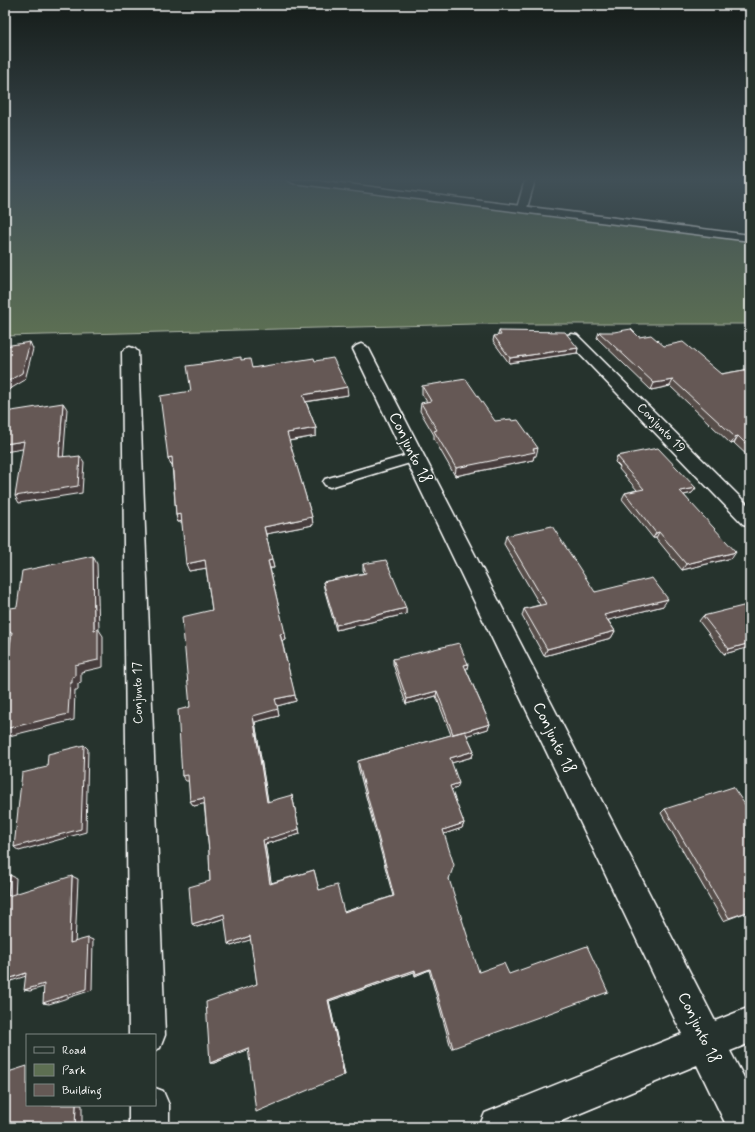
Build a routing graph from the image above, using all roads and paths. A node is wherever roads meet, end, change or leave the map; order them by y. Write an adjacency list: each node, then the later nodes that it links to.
1 (711, 233): 2 (street)
2 (750, 238)
3 (572, 338): 8 (street, Conjunto 19)
4 (361, 349): 6 (street, Conjunto 18)
5 (130, 352): 10 (street, Conjunto 17)
6 (415, 457): 7 (lane); 11 (street, Conjunto 18)
7 (330, 482)
8 (750, 519)
9 (750, 1025): 11 (street)
10 (147, 1034)
11 (706, 1043): 14 (street); 15 (street, Conjunto 18)
12 (149, 1106): 13 (street)
13 (149, 1127)
14 (499, 1127)
15 (748, 1127)

